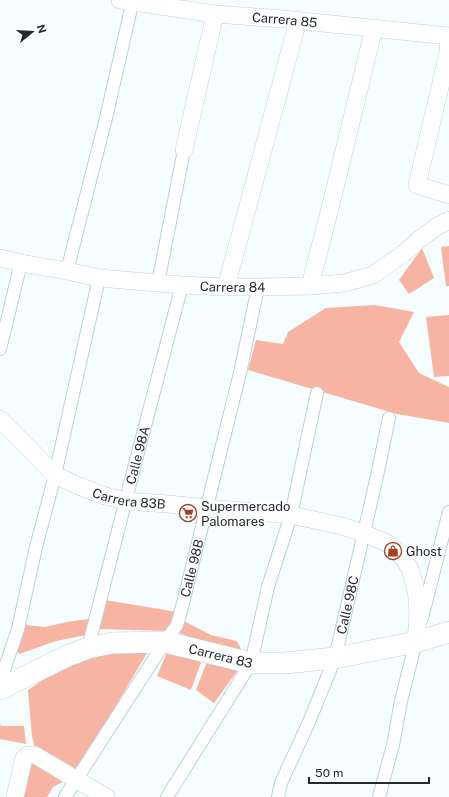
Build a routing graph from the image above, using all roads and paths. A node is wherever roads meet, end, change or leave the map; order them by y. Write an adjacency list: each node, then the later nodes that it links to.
1 (128, 1): 2 (street, Carrera 85); 12 (street)
2 (215, 14): 3 (street, Carrera 85); 7 (street)
3 (298, 21): 4 (street, Carrera 85); 17 (street)
4 (374, 28): 5 (street, Carrera 85); 16 (street)
5 (449, 36)
6 (449, 49): 8 (street)
7 (184, 150): 14 (street)
8 (449, 195)
9 (449, 220): 16 (street, Carrera 84)
10 (0, 258): 11 (street, Carrera 84)
11 (21, 263): 12 (street, Carrera 84); 19 (street)
12 (67, 271): 13 (street, Carrera 84)
13 (99, 278): 14 (street, Carrera 84); 23 (street)
14 (158, 283): 15 (street, Carrera 84)
15 (182, 285): 17 (street, Carrera 84); 24 (street, Calle 98A)
16 (310, 286): 18 (street, Carrera 84)
17 (226, 287): 18 (street, Carrera 84)
18 (258, 287): 25 (street, Calle 98B)
19 (0, 349)
20 (317, 393): 27 (street)
21 (388, 418): 28 (street, Calle 98C)
22 (0, 419): 23 (street, Carrera 83B)
23 (54, 474): 24 (street, Carrera 83B); 35 (street)
24 (125, 502): 25 (street, Carrera 83B); 32 (street, Calle 98A)
25 (207, 508): 27 (street, Carrera 83B); 30 (street, Calle 98B)
26 (449, 512): 31 (street)
27 (291, 515): 28 (street, Carrera 83B); 34 (street)
28 (363, 533): 31 (street, Carrera 83B); 33 (street, Calle 98C)
29 (449, 632): 31 (street, Carrera 83)
30 (165, 642): 32 (street, Carrera 83); 34 (street, Carrera 83); 37 (street, Calle 98B)
31 (416, 642): 33 (street, Carrera 83); 45 (street)
32 (88, 648): 36 (street, Carrera 83)
33 (334, 658): 34 (street, Carrera 83); 38 (street, Calle 98C)
34 (251, 663): 42 (street)
35 (0, 682)
36 (0, 689)
37 (77, 780): 39 (street); 40 (street, Calle 98B); 41 (street)
38 (281, 783): 43 (street, Calle 98C); 44 (street, Calle 98C)
39 (15, 797)
40 (65, 797)
41 (106, 797)
42 (168, 797)
43 (271, 797)
44 (278, 797)
45 (379, 797)

